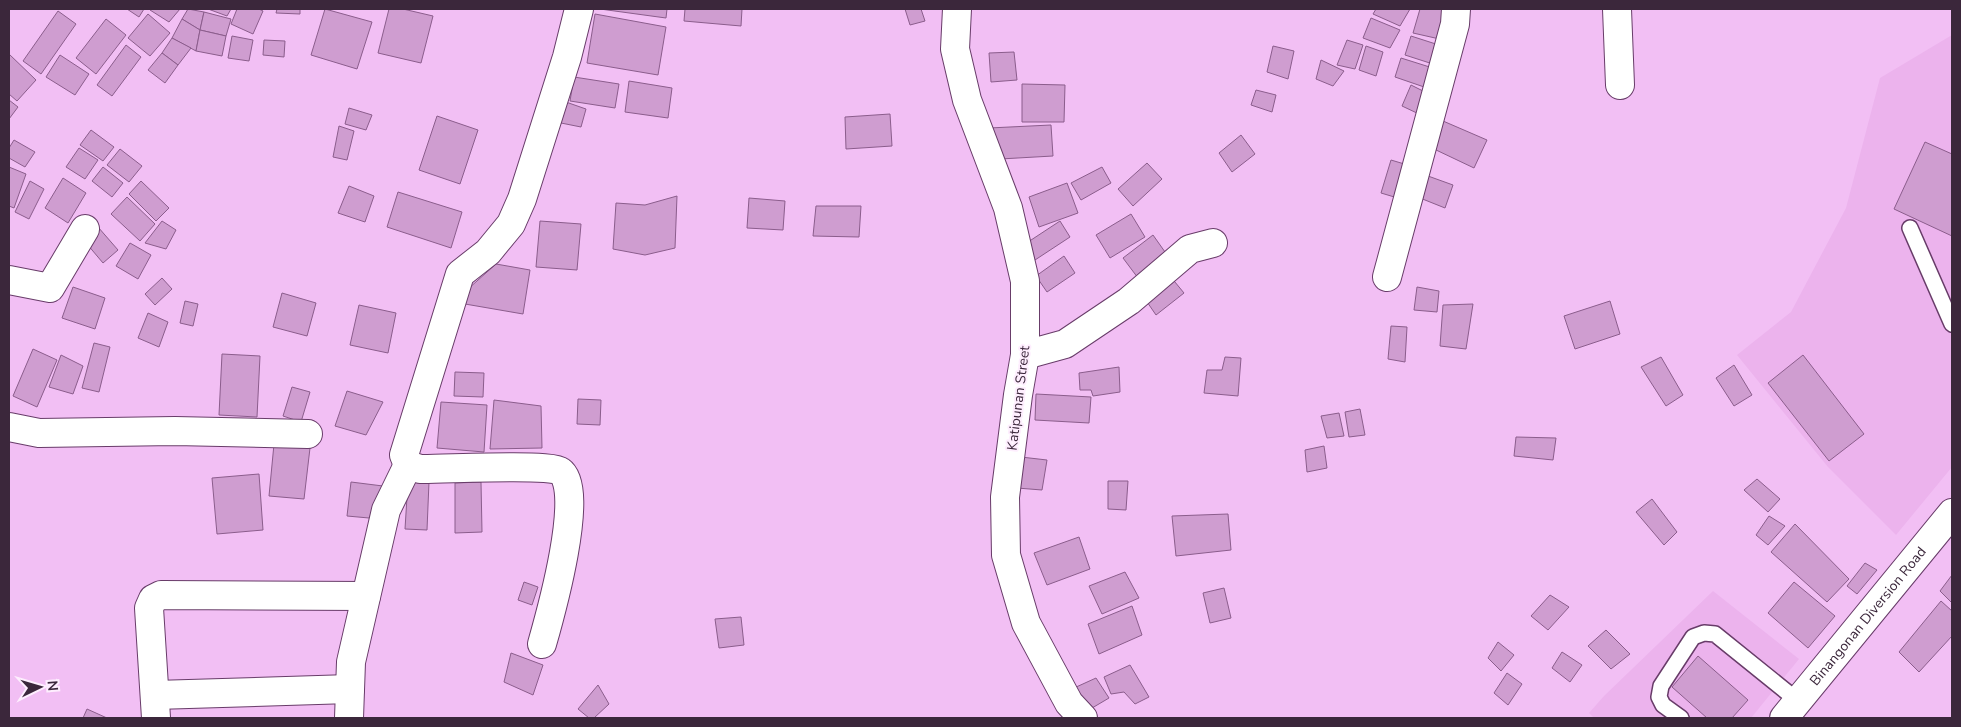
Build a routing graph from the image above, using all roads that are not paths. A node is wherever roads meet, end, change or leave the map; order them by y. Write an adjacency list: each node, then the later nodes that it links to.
1 (579, 9): 15 (street)
2 (956, 9): 12 (street, Katipunan Street)
3 (1456, 9): 9 (street)
4 (1617, 9): 5 (street)
5 (1620, 85)
6 (1910, 228): 11 (lane)
7 (85, 229): 10 (street)
8 (1213, 243): 12 (street)
9 (1387, 277)
10 (9, 280)
11 (1952, 324)
12 (1025, 355): 23 (street, Katipunan Street)
13 (9, 427): 14 (street)
14 (308, 434)
15 (408, 465): 17 (street); 18 (street)
16 (1952, 513): 21 (street, Binangonan Diversion Road)
17 (366, 596): 19 (street); 20 (street)
18 (542, 644)
19 (350, 690): 20 (street); 22 (street)
20 (155, 706)
21 (1791, 710): 24 (lane)
22 (349, 718)
23 (1083, 718)
24 (1681, 718)

